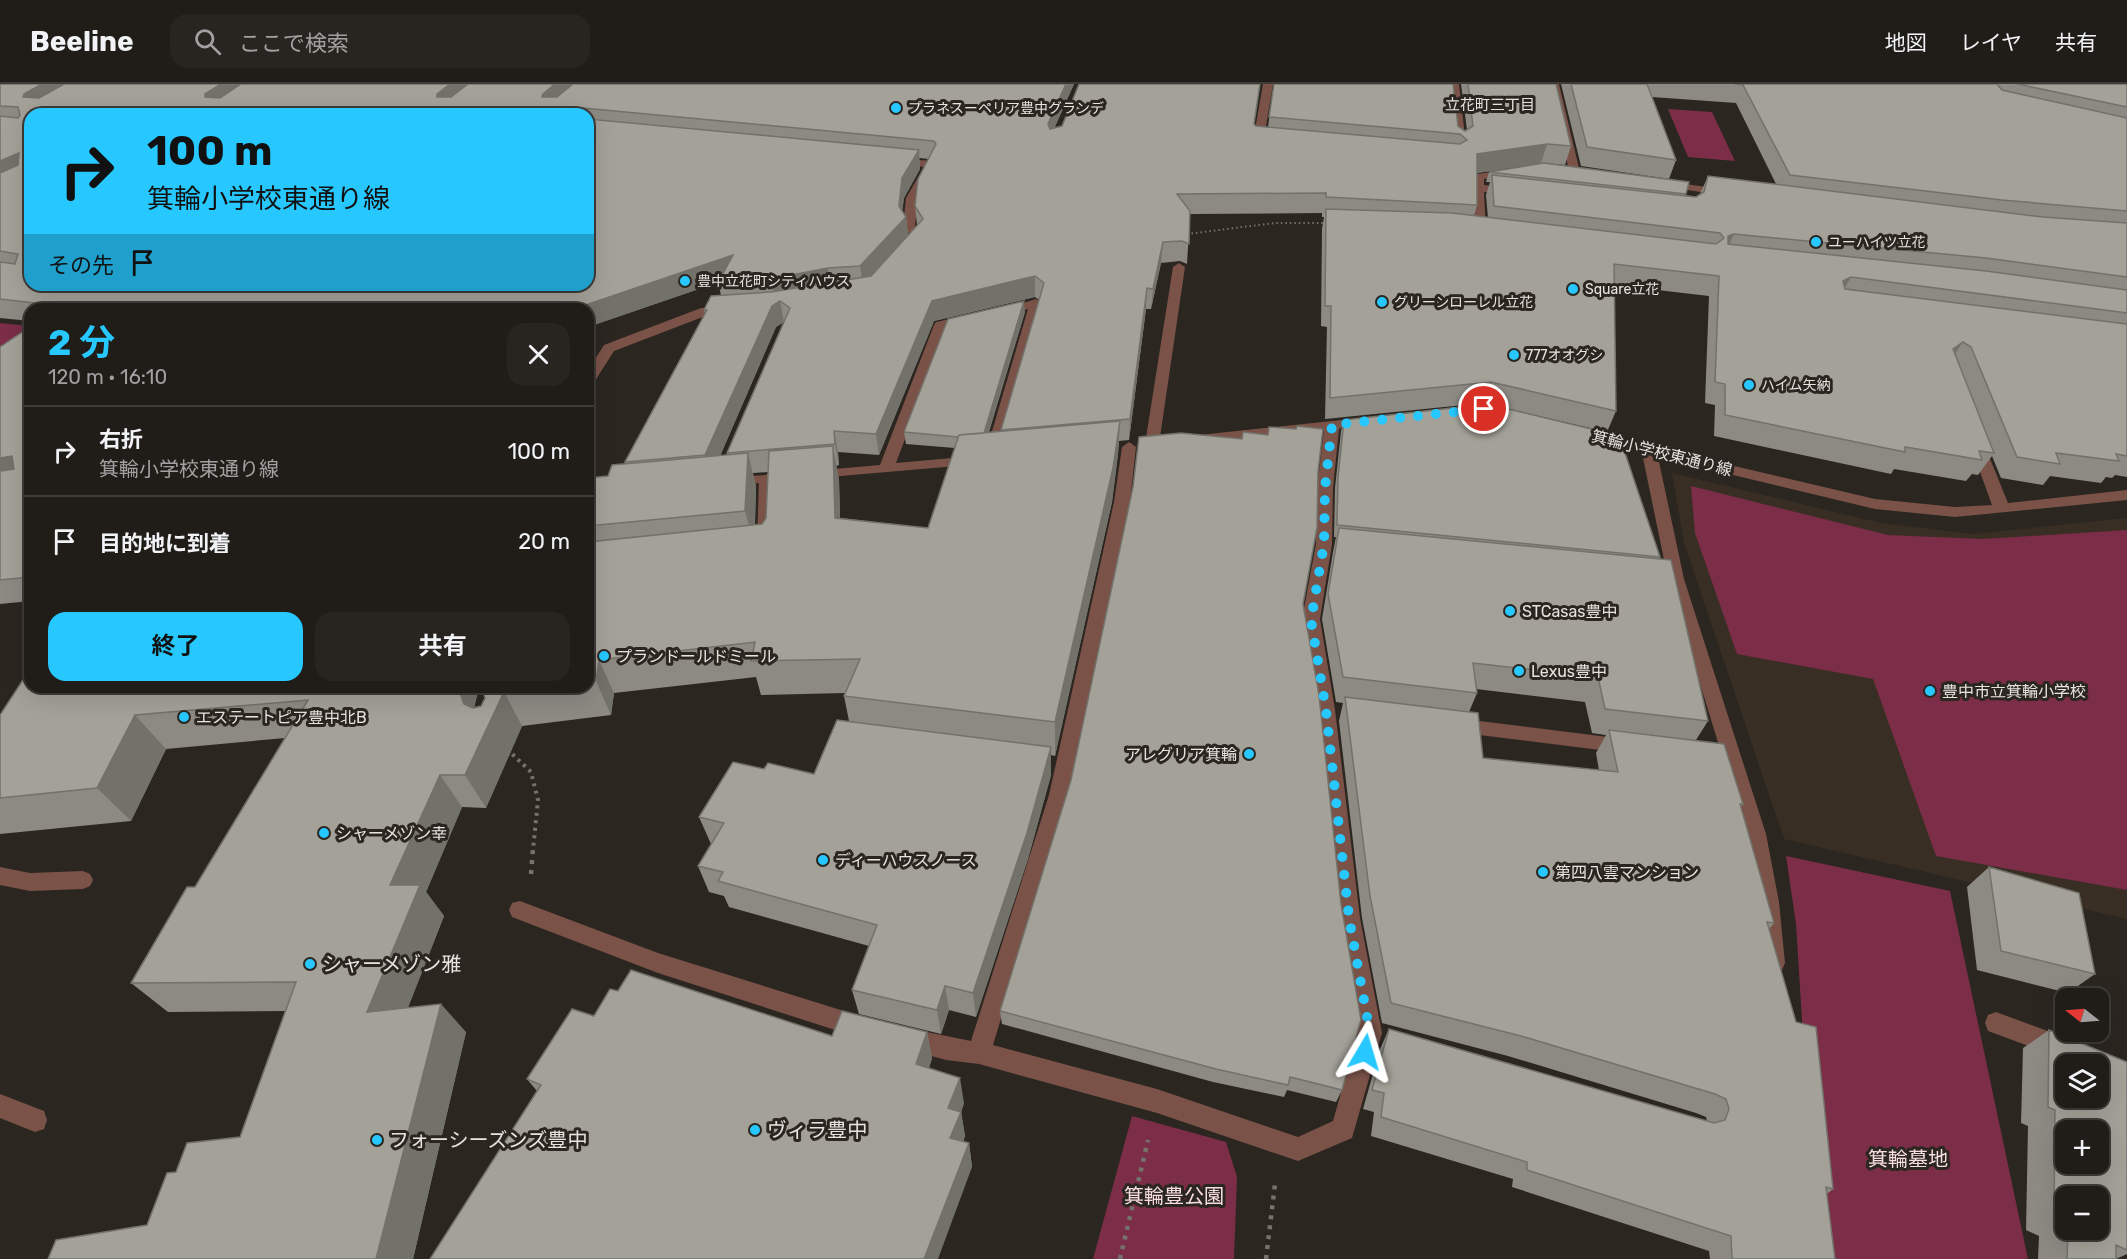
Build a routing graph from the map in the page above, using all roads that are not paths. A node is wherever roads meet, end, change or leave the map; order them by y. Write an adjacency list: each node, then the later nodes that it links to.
1 (1268, 84): 4 (street)
2 (1454, 84): 5 (street)
3 (1554, 84): 8 (street)
4 (1281, 143)
5 (1461, 145)
6 (889, 160): 14 (street)
7 (1520, 171): 10 (street)
8 (1606, 176)
9 (1650, 182): 12 (street)
10 (1478, 188): 11 (street); 13 (street)
11 (1519, 192)
12 (1735, 194)
13 (1480, 231)
14 (895, 262)
15 (1179, 267): 39 (street)
16 (745, 309): 17 (street)
17 (594, 372)
18 (1356, 423): 19 (street)
19 (1332, 425): 22 (street); 29 (street)
20 (1572, 431): 23 (street, 箕輪小学校東通り線)
21 (1973, 434): 28 (street)
22 (1186, 441)
23 (1649, 451): 28 (street, 箕輪小学校東通り線); 37 (street)
24 (886, 469): 24 (street); 26 (street)
25 (720, 478): 26 (street)
26 (767, 479): 31 (street)
27 (2127, 495): 28 (street, 箕輪小学校東通り線)
28 (2002, 509)
29 (1324, 544): 30 (street); 32 (street)
30 (1346, 546)
31 (753, 553)
32 (1326, 710): 33 (street); 45 (street)
33 (1348, 712)
34 (1435, 723): 35 (street)
35 (1638, 748)
36 (1710, 757): 37 (street)
37 (1733, 760): 43 (street)
38 (1042, 764): 39 (street)
39 (1065, 767): 47 (street)
40 (0, 876): 41 (street)
41 (83, 880)
42 (520, 910): 47 (street)
43 (1776, 986)
44 (1996, 1023): 48 (street)
45 (1370, 1033): 46 (street); 47 (street)
46 (1393, 1039)
47 (979, 1053)
48 (2081, 1054)
49 (0, 1106): 50 (street)
50 (34, 1120)

